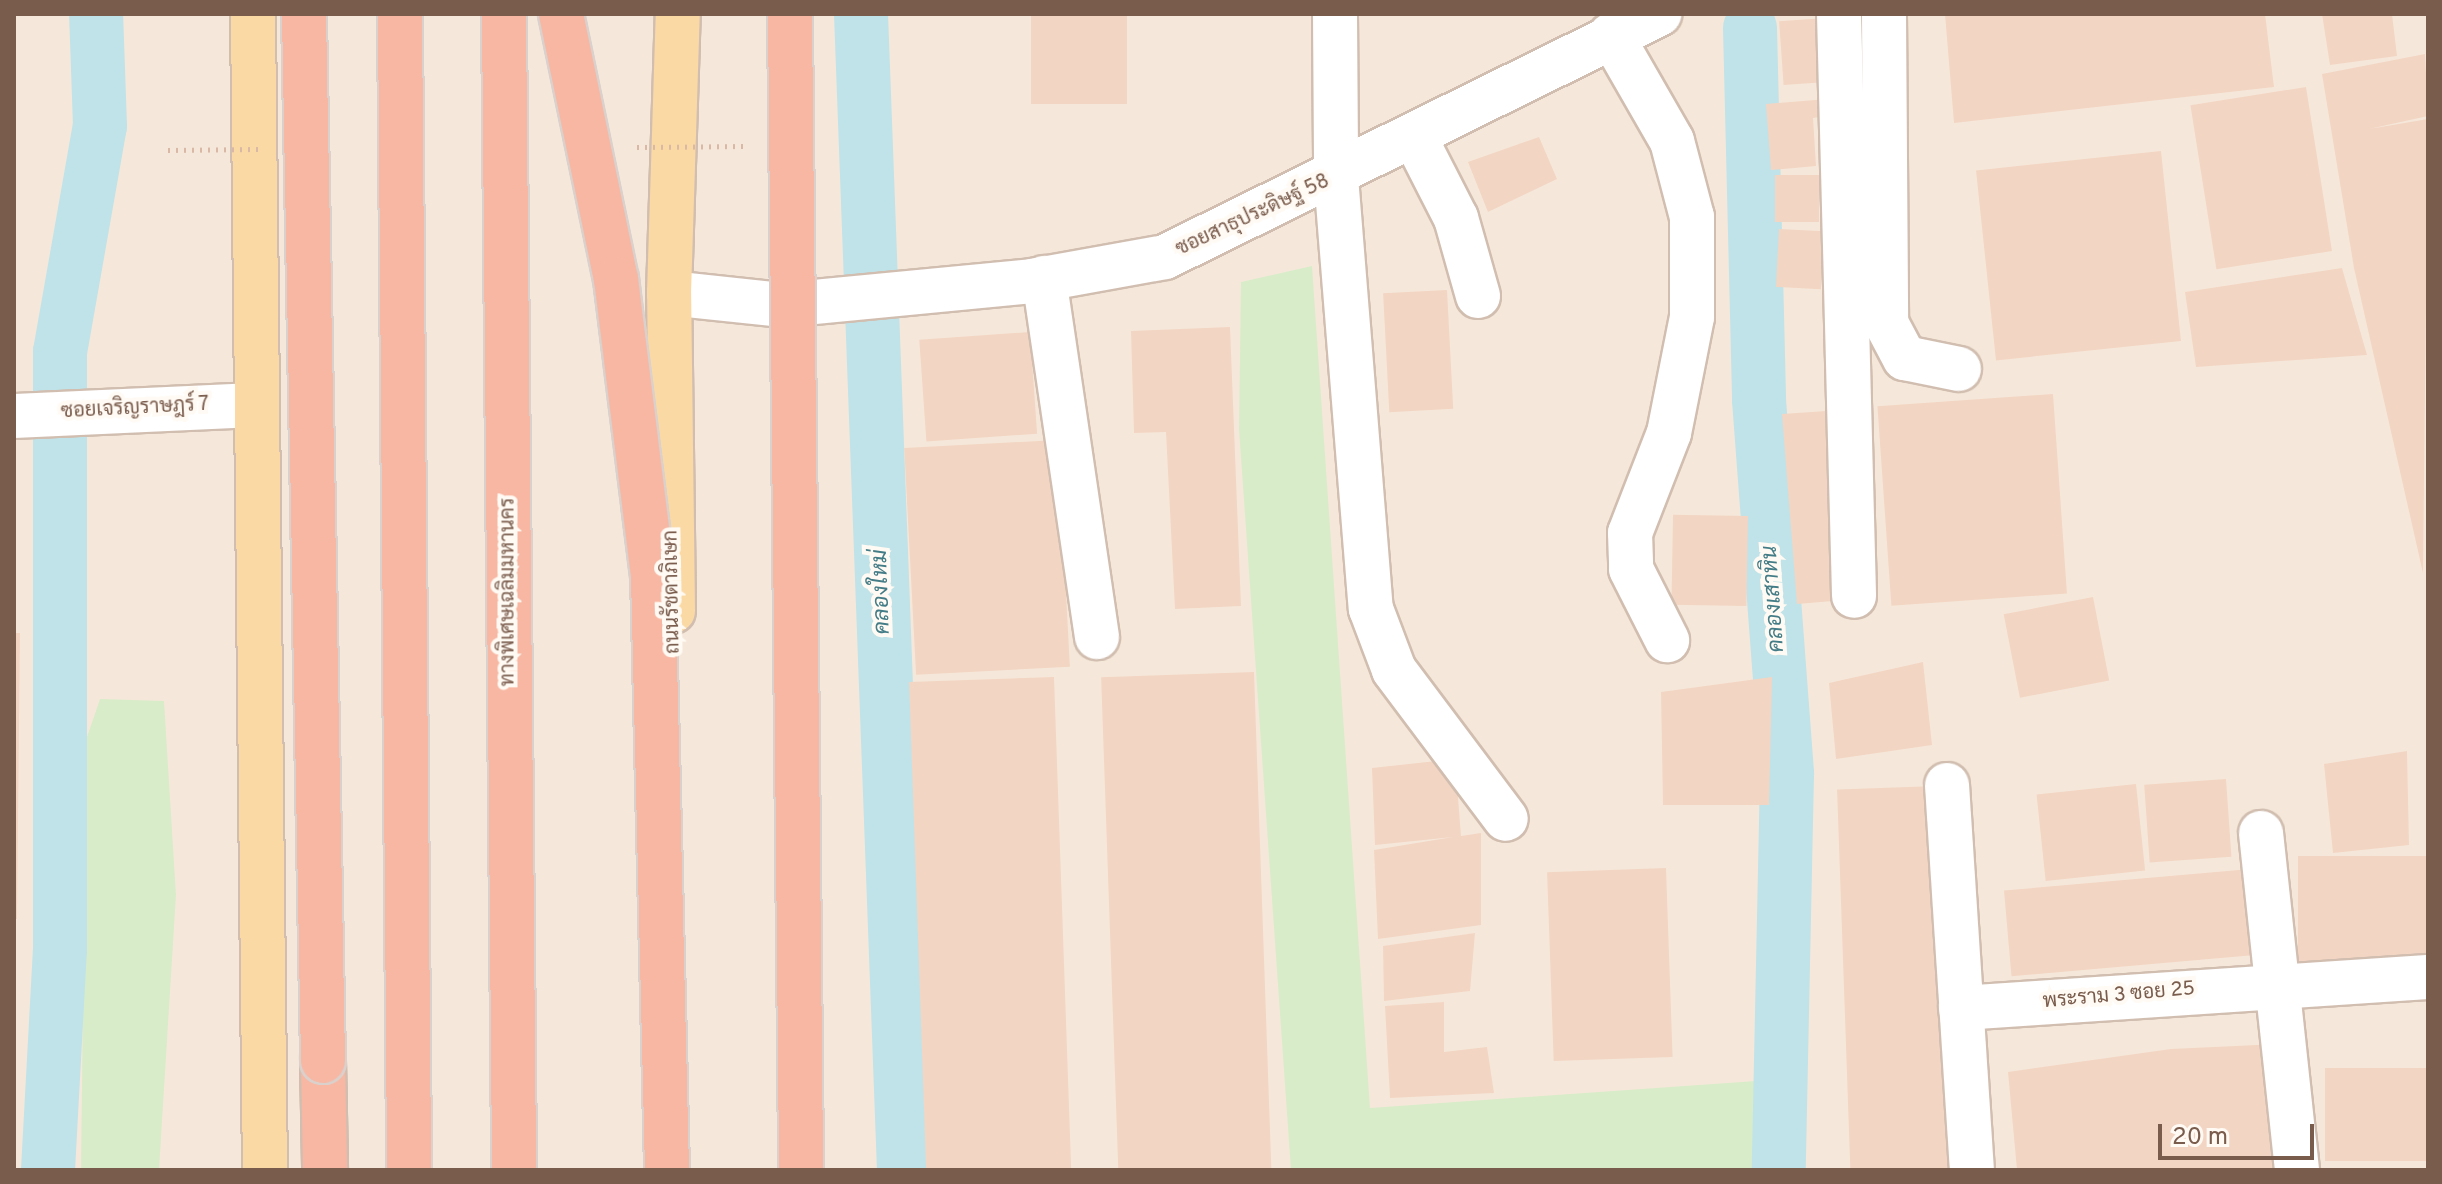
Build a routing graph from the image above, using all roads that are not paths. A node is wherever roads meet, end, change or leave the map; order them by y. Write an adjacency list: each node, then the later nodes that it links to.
1 (253, 14): 19 (main road)
2 (304, 14): 31 (highway, bridge)
3 (400, 14): 32 (highway, bridge)
4 (504, 14): 33 (highway, ทางพิเศษเฉลิมมหานคร, bridge)
5 (561, 14): 34 (highway, bridge)
6 (678, 14): 16 (main road, ถนนรัชดาภิเษก)
7 (790, 14): 36 (highway, bridge)
8 (1335, 14): 14 (street)
9 (1659, 14): 12 (street, ซอยสาธุประดิษฐ์ 58)
10 (1839, 14): 21 (street)
11 (1884, 14): 18 (street)
12 (1611, 35): 13 (street, ซอยสาธุประดิษฐ์ 58); 23 (street)
13 (1414, 136): 14 (street, ซอยสาธุประดิษฐ์ 58); 17 (street)
14 (1336, 177): 15 (street, ซอยสาธุประดิษฐ์ 58); 25 (street)
15 (1044, 278): 16 (street, ซอยสาธุประดิษฐ์ 58); 22 (street)
16 (669, 293): 35 (main road, ถนนรัชดาภิเษก)
17 (1478, 296)
18 (1959, 369)
19 (255, 405): 20 (street, ซอยเจริญราษฎร์ 7); 30 (main road)
20 (14, 416)
21 (1854, 596)
22 (1097, 637)
23 (1667, 640)
24 (1947, 785): 29 (street)
25 (1506, 819)
26 (2261, 833): 28 (street)
27 (2428, 977): 28 (street, พระราม 3 ซอย 25)
28 (2277, 983): 29 (street, พระราม 3 ซอย 25); 38 (street)
29 (1961, 1008): 37 (street)
30 (265, 1170)
31 (325, 1170)
32 (409, 1170)
33 (514, 1170)
34 (667, 1170)
35 (681, 1170)
36 (801, 1170)
37 (1972, 1170)
38 (2297, 1170)

